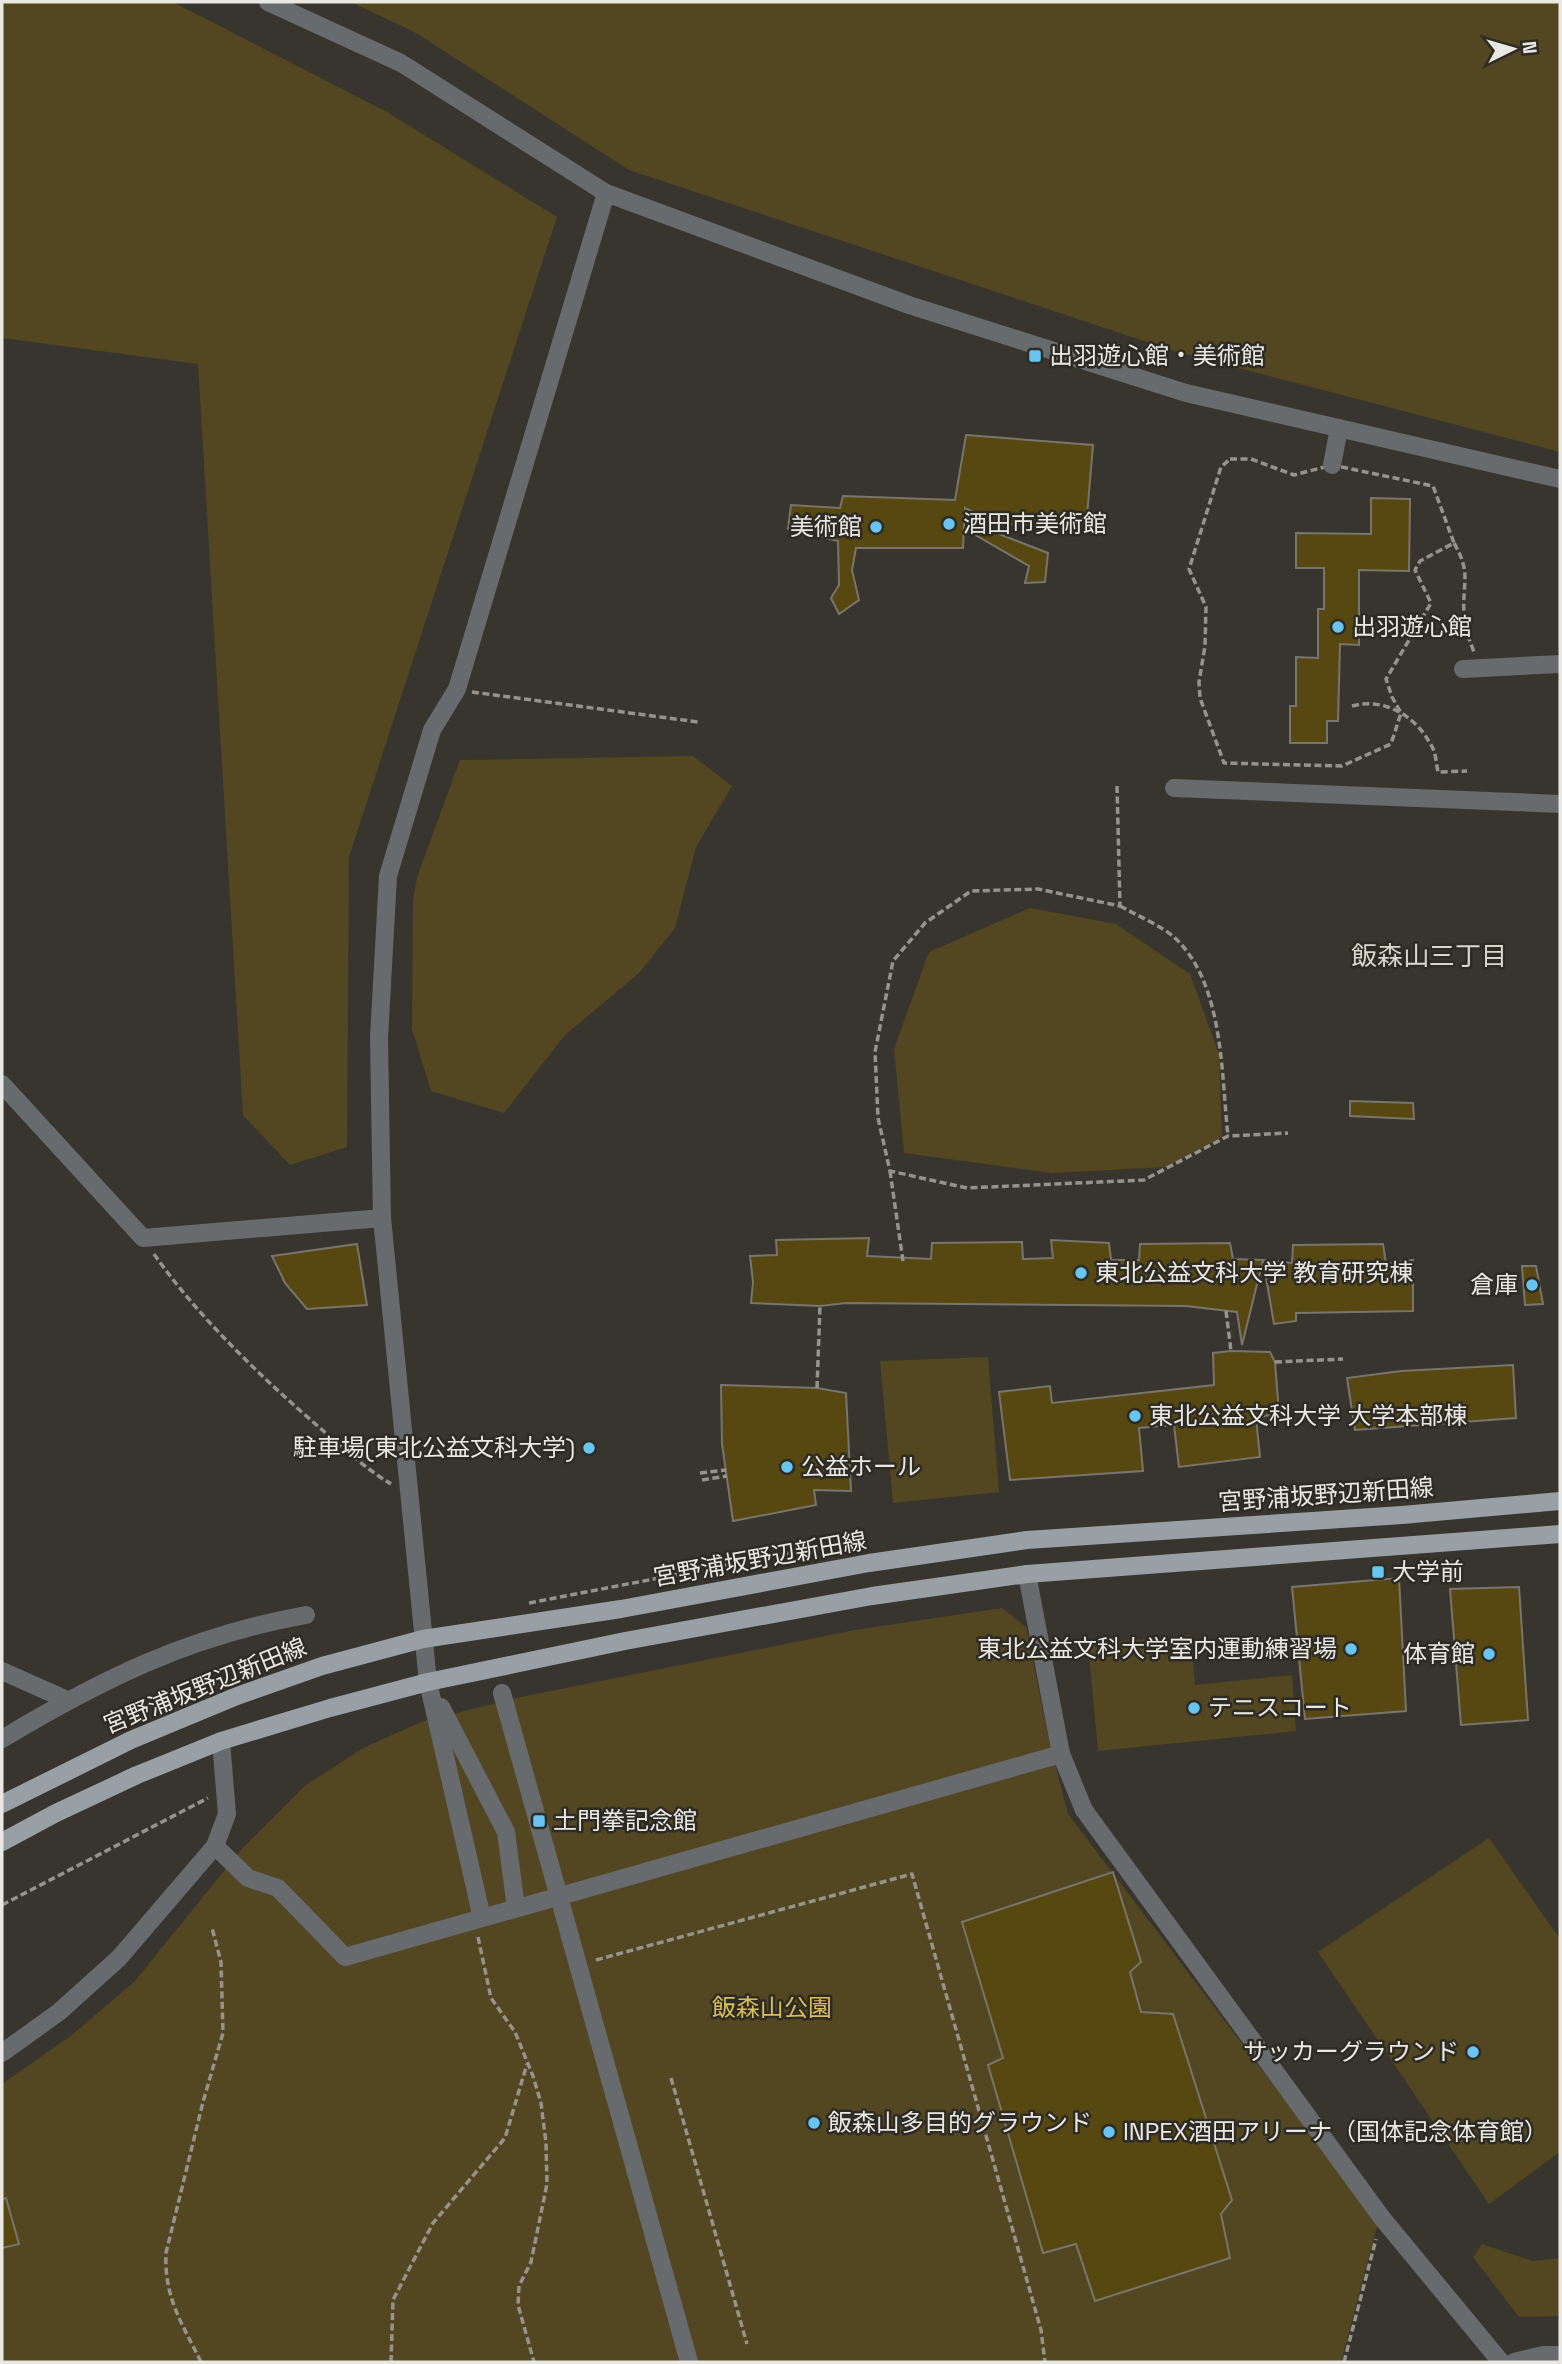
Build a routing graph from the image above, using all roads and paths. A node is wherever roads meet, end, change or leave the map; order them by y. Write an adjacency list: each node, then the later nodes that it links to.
1 (268, 2): 2 (street)
2 (606, 193): 3 (street); 9 (street)
3 (1339, 428): 4 (street); 5 (street)
4 (1332, 465): 6 (path); 11 (path)
5 (1560, 480)
6 (1454, 543): 8 (path); 11 (path)
7 (1560, 664): 8 (street)
8 (1472, 669)
9 (457, 689): 12 (path); 22 (street)
10 (1352, 706): 11 (path)
11 (1401, 713): 13 (path)
12 (698, 722)
13 (1467, 771)
14 (1117, 786): 17 (path)
15 (1174, 788): 16 (street)
16 (1560, 804)
17 (1119, 906): 20 (path); 21 (path)
18 (2, 1084): 23 (street)
19 (1288, 1133): 20 (path)
20 (1228, 1136): 21 (path)
21 (890, 1171): 24 (path)
22 (382, 1218): 23 (street); 35 (street)
23 (143, 1238): 35 (path)
24 (904, 1261)
25 (820, 1306): 30 (path)
26 (1226, 1311): 27 (path)
27 (1231, 1351)
28 (1343, 1359): 29 (path)
29 (1275, 1362)
30 (817, 1388)
31 (726, 1470): 32 (path)
32 (700, 1473)
33 (727, 1476): 34 (path)
34 (702, 1480)
35 (408, 1493): 42 (street)
36 (1560, 1501): 42 (main road, 宮野浦坂野辺新田線)
37 (1560, 1534): 39 (main road)
38 (867, 1538): 40 (path)
39 (1027, 1574): 44 (main road); 49 (street)
40 (517, 1605)
41 (306, 1615): 46 (street)
42 (423, 1639): 44 (street); 51 (main road, 宮野浦坂野辺新田線)
43 (2, 1671): 46 (street)
44 (428, 1682): 48 (main road); 56 (street); 57 (street)
45 (502, 1693): 54 (street)
46 (67, 1700): 47 (street)
47 (2, 1739)
48 (221, 1741): 50 (street); 52 (main road)
49 (1061, 1754): 54 (street); 63 (street)
50 (225, 1789): 53 (street); 55 (path)
51 (2, 1804)
52 (2, 1842)
53 (215, 1846): 57 (street); 60 (street)
54 (561, 1897): 56 (street); 59 (street)
55 (2, 1905)
56 (516, 1908): 57 (street)
57 (482, 1918): 61 (path)
58 (212, 1928): 66 (path)
59 (579, 1965): 69 (street); 70 (path)
60 (2, 2053)
61 (528, 2062): 67 (path); 68 (path)
62 (671, 2078): 64 (path)
63 (1382, 2218): 71 (path); 72 (street)
64 (747, 2344)
65 (1560, 2355): 73 (street)
66 (201, 2362)
67 (391, 2362)
68 (534, 2362)
69 (689, 2362)
70 (1045, 2362)
71 (1344, 2362)
72 (1501, 2362)
73 (1514, 2362)

